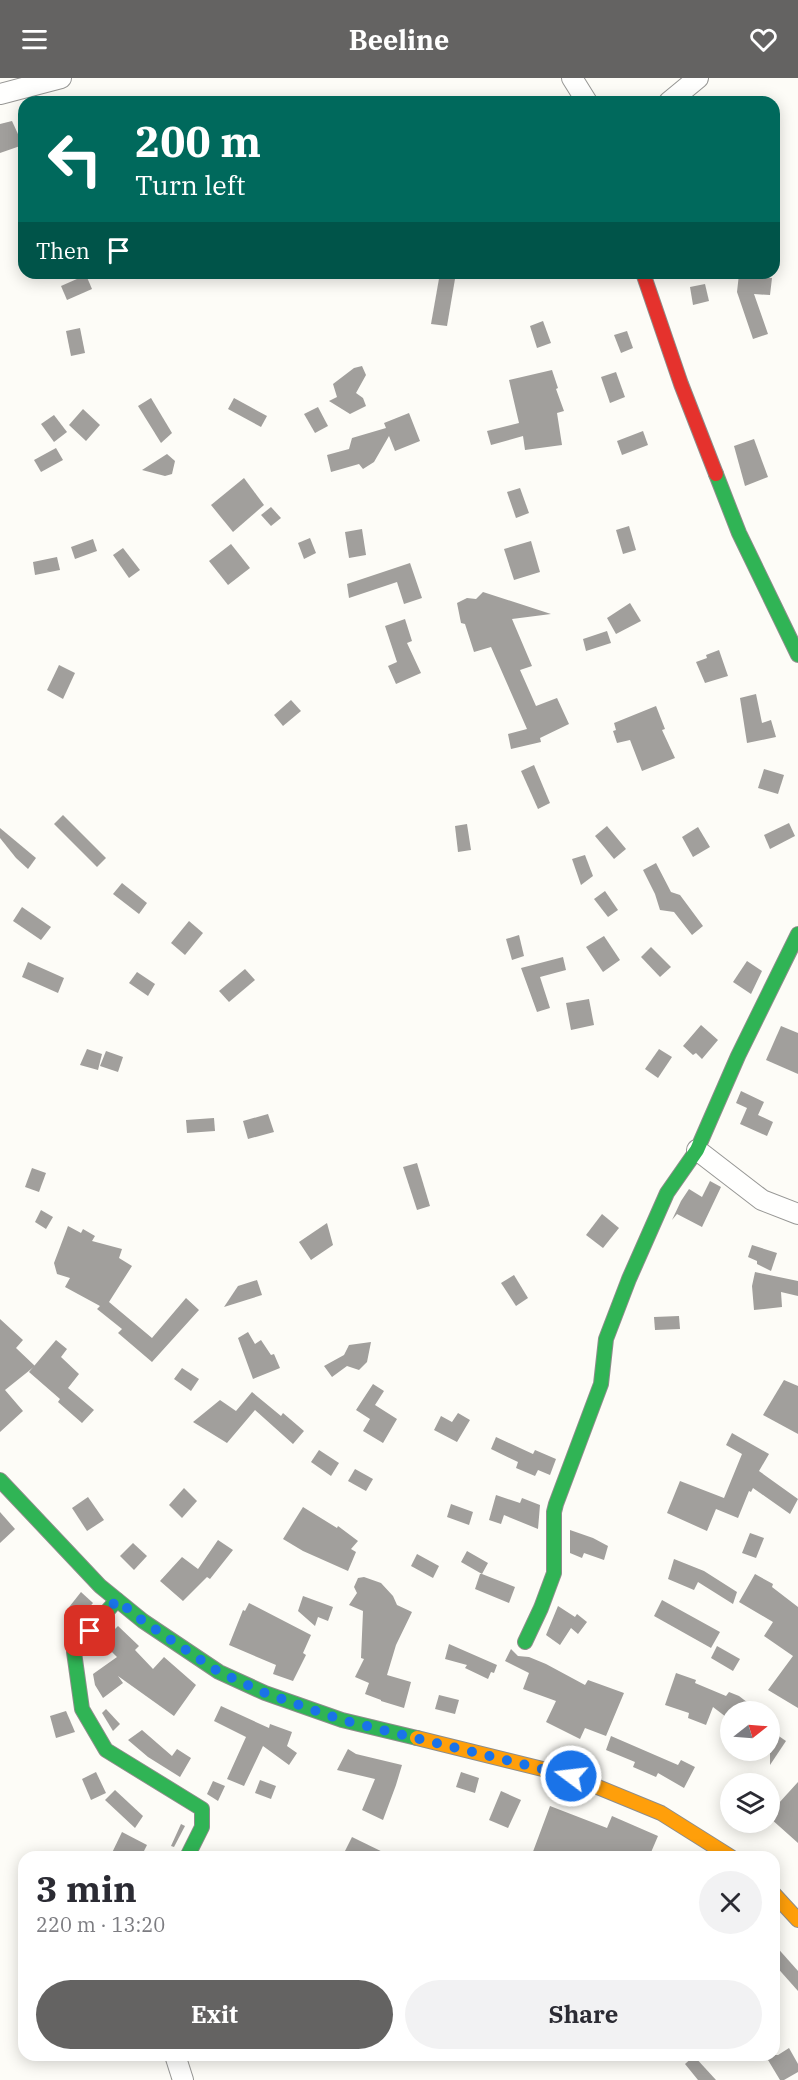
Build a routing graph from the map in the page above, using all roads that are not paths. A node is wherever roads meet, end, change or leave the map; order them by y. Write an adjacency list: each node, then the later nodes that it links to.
1 (61, 78): 4 (street)
2 (572, 78): 5 (street)
3 (698, 78): 6 (street)
4 (0, 94)
5 (582, 96)
6 (676, 96)
7 (645, 279): 8 (street)
8 (798, 654)
9 (798, 934): 10 (street)
10 (697, 1150): 11 (street); 14 (street)
11 (798, 1214)
12 (0, 1480): 13 (street)
13 (117, 1600): 15 (street); 16 (street)
14 (525, 1642)
15 (190, 1851)
16 (721, 1851)
17 (780, 1900): 18 (street)
18 (798, 1920)
19 (177, 2061): 20 (street)
20 (183, 2080)

